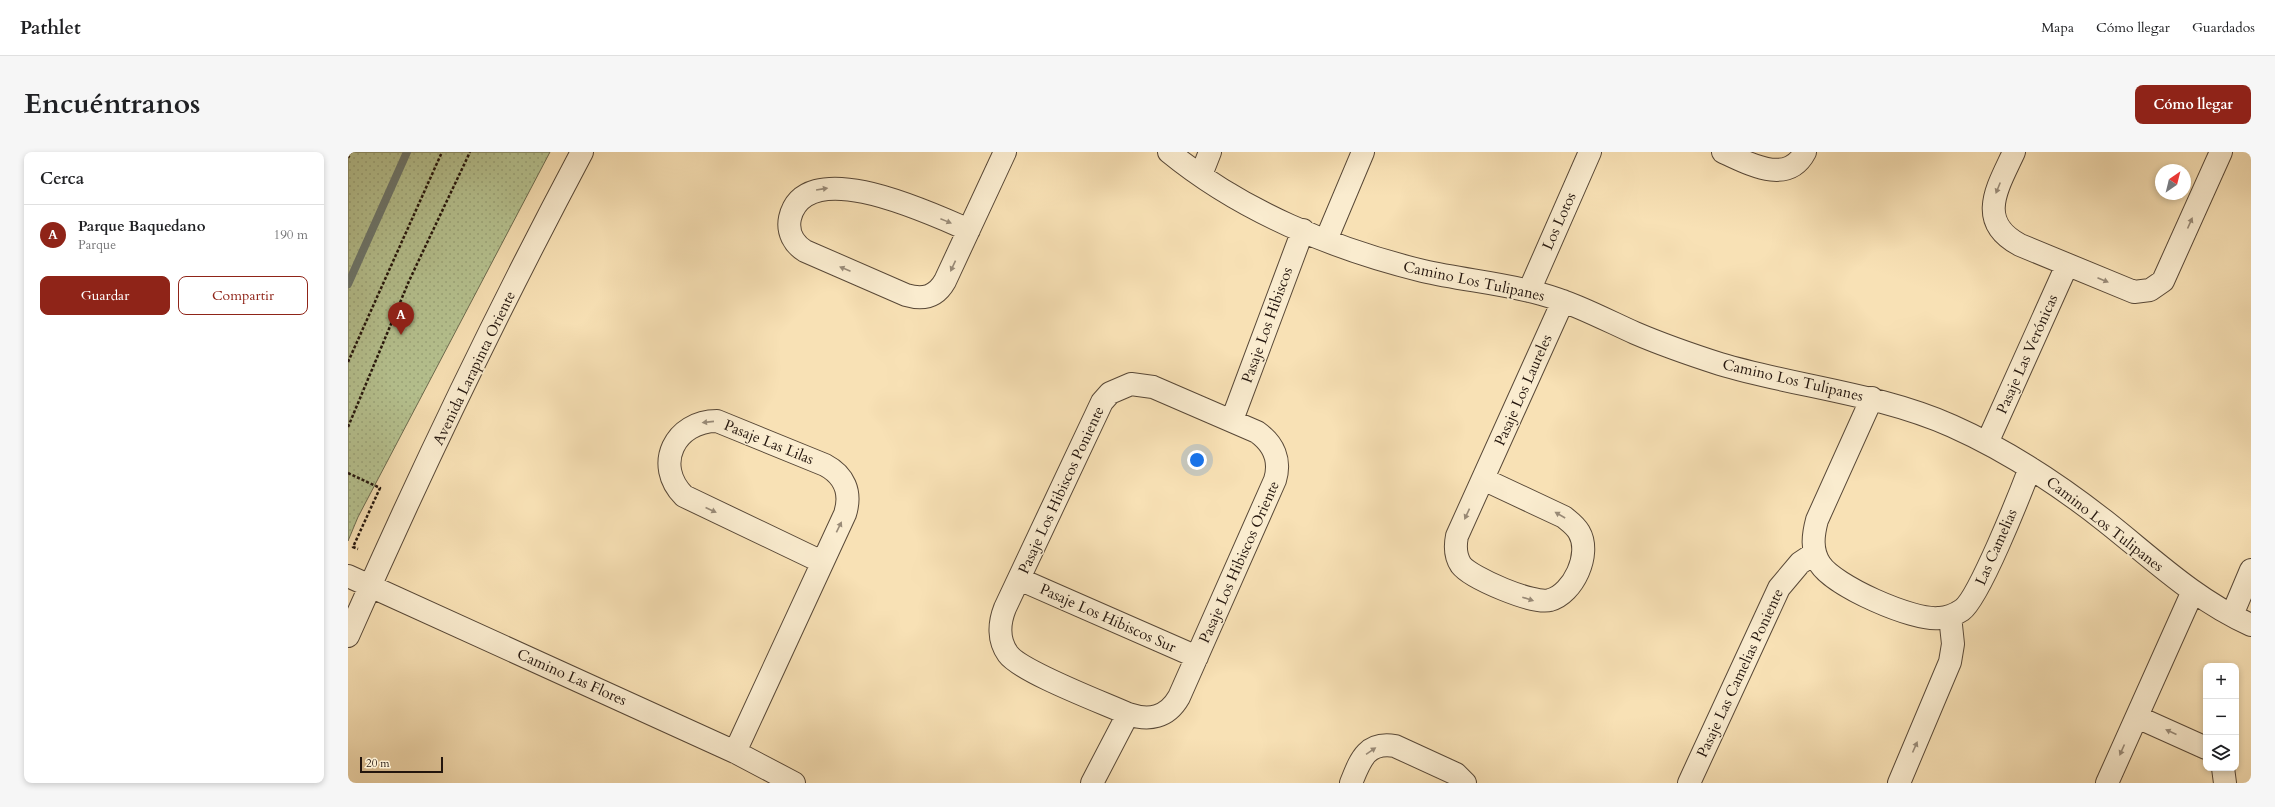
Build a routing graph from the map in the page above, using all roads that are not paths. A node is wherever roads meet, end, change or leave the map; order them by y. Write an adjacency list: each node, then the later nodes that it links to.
1 (582, 152): 28 (street, Avenida Larapinta Oriente)
2 (1005, 152): 12 (street)
3 (1169, 152): 11 (street, Camino Los Tulipanes)
4 (1210, 152): 11 (street)
5 (1363, 152): 14 (street)
6 (1590, 152): 16 (street, Los Lotos)
7 (1723, 152): 8 (street)
8 (1804, 152)
9 (2014, 152): 15 (street, one-way to 15)
10 (2221, 152): 15 (street, one-way to 10)
11 (1201, 175): 13 (street, Camino Los Tulipanes)
12 (969, 230): 12 (street, one-way to 12)
13 (1303, 230): 14 (street, Camino Los Tulipanes); 19 (street, Pasaje Los Hibiscos)
14 (1326, 240): 16 (street, Camino Los Tulipanes)
15 (2067, 265): 20 (street, Pasaje Las Verónicas)
16 (1528, 291): 17 (street, Camino Los Tulipanes)
17 (1563, 301): 18 (street, Camino Los Tulipanes); 22 (street, Pasaje Los Laureles)
18 (1872, 398): 20 (street, Camino Los Tulipanes); 23 (street)
19 (1232, 420): 27 (street, Pasaje Los Hibiscos Poniente); 34 (street, Pasaje Los Hibiscos Oriente)
20 (1986, 443): 21 (street, Camino Los Tulipanes)
21 (2030, 468): 29 (street, Camino Los Tulipanes); 31 (street, Las Camelias)
22 (1483, 479): 22 (street, Pasaje Los Laureles, one-way to 22)
23 (1815, 553): 31 (street); 44 (street, Pasaje Las Camelias Poniente)
24 (822, 562): 24 (street, Pasaje Las Lilas, one-way to 24); 38 (street, Pasaje Las Lilas)
25 (2251, 570): 30 (street)
26 (348, 576): 28 (street, Camino Las Flores)
27 (1019, 579): 34 (street, Pasaje Los Hibiscos Sur); 35 (street, Pasaje Los Hibiscos Poniente)
28 (369, 586): 33 (street, Avenida Larapinta Oriente); 38 (street, Camino Las Flores)
29 (2193, 591): 30 (street, Camino Los Tulipanes); 36 (street)
30 (2232, 615): 32 (street, Camino Los Tulipanes)
31 (1950, 616): 45 (street, one-way to 31)
32 (2251, 625)
33 (348, 636)
34 (1197, 657): 35 (street, Pasaje Los Hibiscos Oriente)
35 (1128, 714): 41 (street)
36 (2137, 717): 37 (street, one-way to 36); 46 (street, one-way to 46)
37 (2203, 747)
38 (736, 752): 40 (street, Camino Las Flores)
39 (2223, 771): 47 (street)
40 (794, 783)
41 (1092, 783)
42 (1351, 783): 43 (street, one-way to 43)
43 (1465, 783)
44 (1689, 783)
45 (1899, 783)
46 (2107, 783)
47 (2225, 783)

